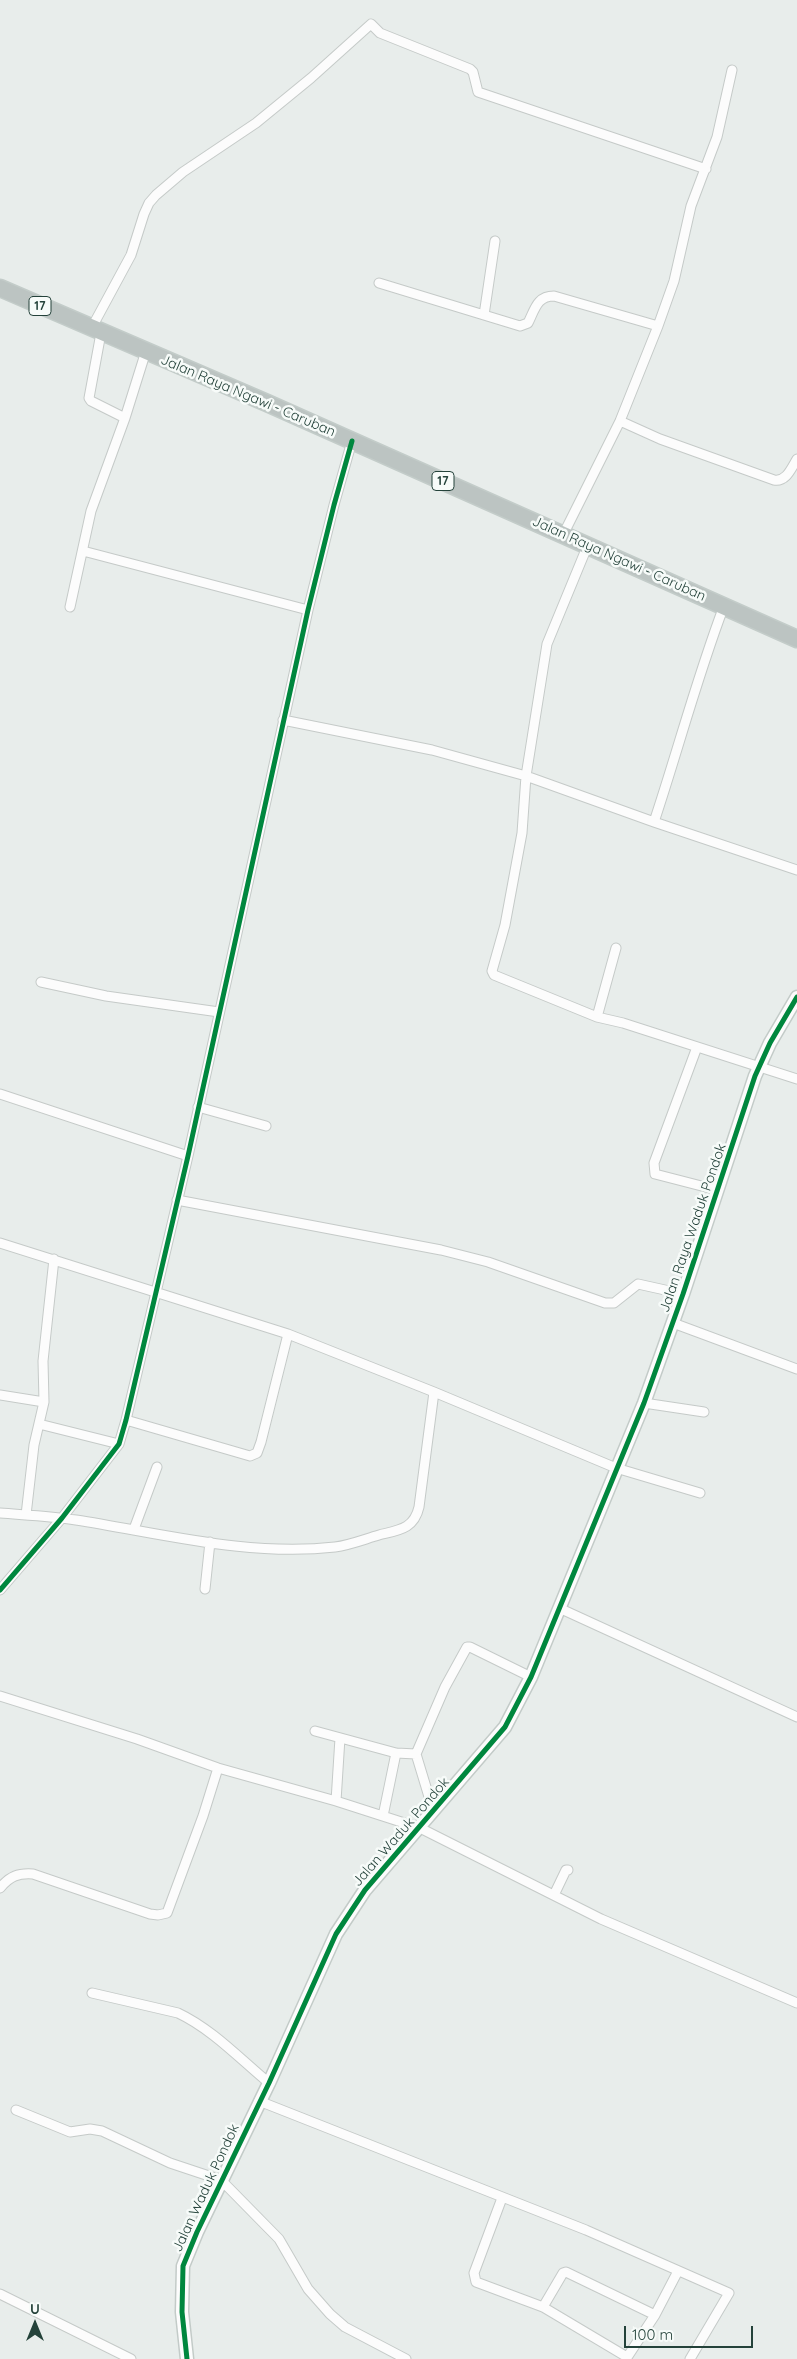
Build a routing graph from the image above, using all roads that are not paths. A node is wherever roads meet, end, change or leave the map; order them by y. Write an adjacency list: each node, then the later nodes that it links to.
1 (732, 70): 2 (street)
2 (706, 169): 7 (street); 8 (street)
3 (495, 242): 6 (street)
4 (379, 283): 6 (street)
5 (0, 288): 8 (highway, Jalan Raya Ngawi - Caruban / 17)
6 (484, 315): 7 (street)
7 (658, 326): 11 (street)
8 (90, 328): 9 (highway, Jalan Raya Ngawi - Caruban / 17); 10 (street)
9 (146, 351): 10 (street); 12 (highway, Jalan Raya Ngawi - Caruban / 17)
10 (125, 418): 16 (street)
11 (620, 421): 13 (street); 14 (street)
12 (352, 441): 14 (highway, Jalan Raya Ngawi - Caruban / 17); 19 (street)
13 (797, 460)
14 (564, 535): 15 (highway, Jalan Raya Ngawi - Caruban / 17)
15 (587, 547): 17 (highway, Jalan Raya Ngawi - Caruban / 17); 22 (street)
16 (82, 551): 18 (street); 19 (street)
17 (724, 606): 20 (highway, Jalan Raya Ngawi - Caruban / 17); 23 (street)
18 (70, 607)
19 (308, 610): 21 (street)
20 (797, 639)
21 (283, 720): 22 (street); 28 (street)
22 (526, 776): 23 (street); 29 (street)
23 (654, 822): 24 (street)
24 (797, 870)
25 (616, 948): 29 (street)
26 (41, 982): 28 (street)
27 (797, 997): 31 (street, Jalan Raya Waduk Pondok)
28 (220, 1012): 34 (street)
29 (597, 1017): 30 (street)
30 (697, 1047): 31 (street); 37 (street)
31 (759, 1067): 32 (street); 37 (street, Jalan Raya Waduk Pondok)
32 (797, 1079)
33 (0, 1094): 36 (street)
34 (198, 1107): 35 (street); 36 (street)
35 (266, 1126)
36 (188, 1156): 38 (street)
37 (717, 1190): 42 (street, Jalan Raya Waduk Pondok)
38 (177, 1200): 41 (street); 42 (street)
39 (0, 1243): 40 (street)
40 (54, 1259): 41 (street); 48 (street)
41 (156, 1292): 44 (street); 51 (street)
42 (683, 1294): 43 (street, Jalan Raya Waduk Pondok)
43 (672, 1323): 45 (street); 49 (street, Jalan Raya Waduk Pondok)
44 (288, 1334): 46 (street); 51 (street)
45 (797, 1369)
46 (434, 1392): 55 (street); 61 (street)
47 (0, 1395): 48 (street)
48 (44, 1402): 52 (street)
49 (644, 1403): 50 (street); 55 (street, Jalan Raya Waduk Pondok)
50 (704, 1412)
51 (126, 1420): 53 (street)
52 (39, 1424): 53 (street); 58 (street)
53 (118, 1444): 59 (street)
54 (157, 1467): 60 (street)
55 (616, 1468): 56 (street); 64 (street, Jalan Waduk Pondok)
56 (700, 1493)
57 (0, 1513): 58 (street)
58 (26, 1515): 59 (street)
59 (62, 1518): 60 (street); 62 (street)
60 (134, 1529): 61 (street)
61 (210, 1542): 63 (street)
62 (0, 1590)
63 (205, 1590)
64 (559, 1608): 65 (street, Jalan Waduk Pondok); 67 (street)
65 (531, 1677): 71 (street); 74 (street, Jalan Waduk Pondok)
66 (0, 1696): 72 (street)
67 (797, 1717)
68 (315, 1731): 69 (street)
69 (340, 1738): 70 (street); 73 (street)
70 (396, 1753): 71 (street); 75 (street)
71 (416, 1754): 74 (street)
72 (218, 1768): 73 (street); 78 (street)
73 (336, 1800): 75 (street)
74 (433, 1810): 76 (street, Jalan Waduk Pondok)
75 (383, 1816): 76 (street)
76 (420, 1828): 79 (street); 82 (street, Jalan Waduk Pondok)
77 (568, 1870): 79 (street)
78 (0, 1888)
79 (554, 1895): 81 (street)
80 (92, 1993): 82 (street)
81 (797, 2003)
82 (269, 2083): 83 (street, Jalan Waduk Pondok)
83 (259, 2101): 85 (street, Jalan Waduk Pondok); 86 (street)
84 (16, 2110): 85 (street)
85 (222, 2180): 93 (street, Jalan Waduk Pondok); 94 (street)
86 (502, 2198): 87 (street); 89 (street)
87 (678, 2272): 90 (street); 95 (street)
88 (0, 2294): 92 (street)
89 (544, 2307): 90 (street); 91 (street)
90 (656, 2314): 91 (street)
91 (626, 2358)
92 (131, 2359)
93 (187, 2359)
94 (406, 2359)
95 (690, 2359)

